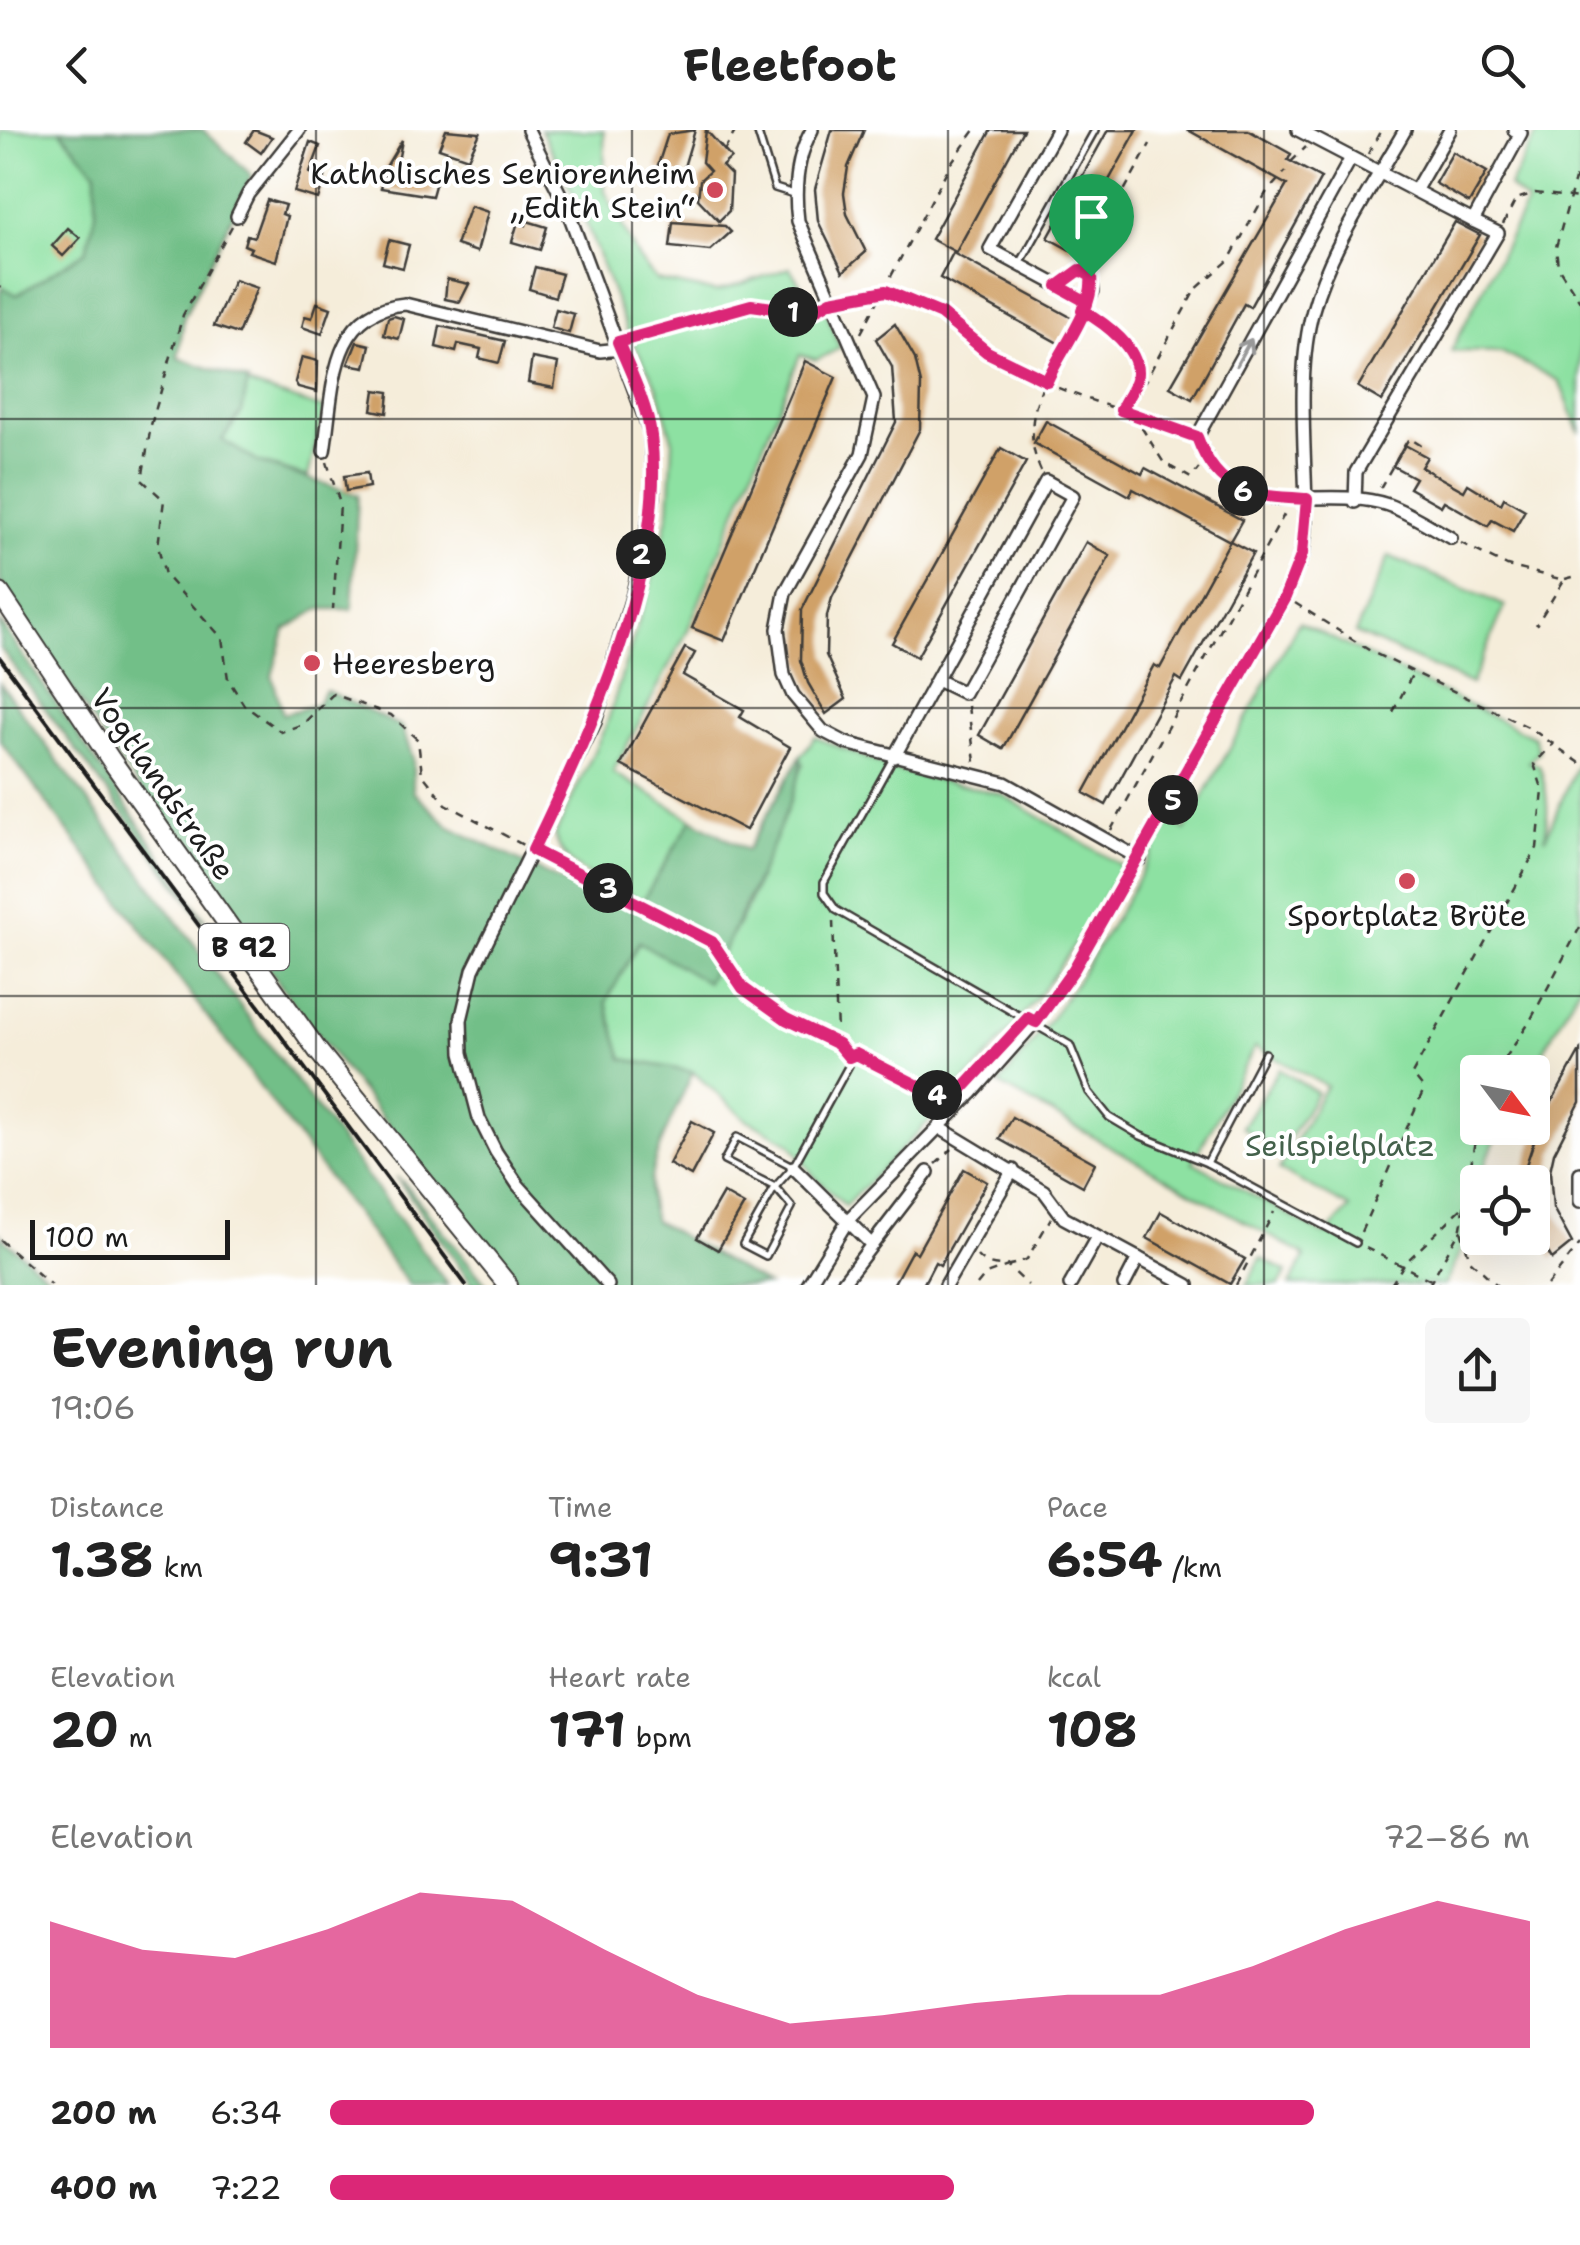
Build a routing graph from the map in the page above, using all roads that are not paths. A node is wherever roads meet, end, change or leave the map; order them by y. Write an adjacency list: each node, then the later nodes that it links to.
1 (528, 130): 19 (street)
2 (758, 130): 14 (lane)
3 (812, 130): 14 (street)
4 (1057, 130): 17 (street)
5 (1095, 130): 17 (lane)
6 (1298, 130): 11 (street)
7 (1405, 130): 12 (street)
8 (1450, 130): 13 (street)
9 (1514, 130): 16 (street)
10 (294, 132): 15 (street)
11 (1356, 161): 12 (street); 21 (street, one-way to 11)
12 (1380, 174): 13 (street); 21 (street)
13 (1415, 191): 16 (street)
14 (794, 194): 26 (street)
15 (237, 216)
16 (1473, 221): 22 (street)
17 (1019, 265): 18 (street)
18 (1058, 286): 18 (street)
19 (620, 345): 20 (street); 27 (street)
20 (324, 452)
21 (1307, 499): 22 (street); 28 (street)
22 (1355, 502): 23 (street)
23 (1451, 538)
24 (0, 594): 46 (main road, Vogtlandstraße / B 92)
25 (938, 680): 25 (street); 26 (street)
26 (894, 757): 28 (street); 30 (lane)
27 (533, 850): 29 (lane); 47 (street)
28 (1140, 859): 30 (street)
29 (630, 900)
30 (1036, 1022): 33 (street); 34 (lane)
31 (834, 1042): 35 (lane)
32 (1265, 1053): 34 (lane)
33 (940, 1128): 36 (street); 41 (street)
34 (1207, 1163): 43 (lane)
35 (794, 1167): 39 (lane); 39 (lane); 41 (street)
36 (1013, 1170): 42 (street); 50 (street)
37 (928, 1172): 44 (street)
38 (1580, 1173): 40 (street)
39 (775, 1187): 39 (lane)
40 (1580, 1202)
41 (848, 1220): 44 (street); 48 (street)
42 (1096, 1237): 45 (street); 51 (street)
43 (1356, 1243)
44 (870, 1244): 49 (street)
45 (1138, 1258): 52 (street); 53 (street)
46 (508, 1285)
47 (608, 1285)
48 (808, 1285)
49 (841, 1285)
50 (946, 1285)
51 (1070, 1285)
52 (1124, 1285)
53 (1188, 1285)

